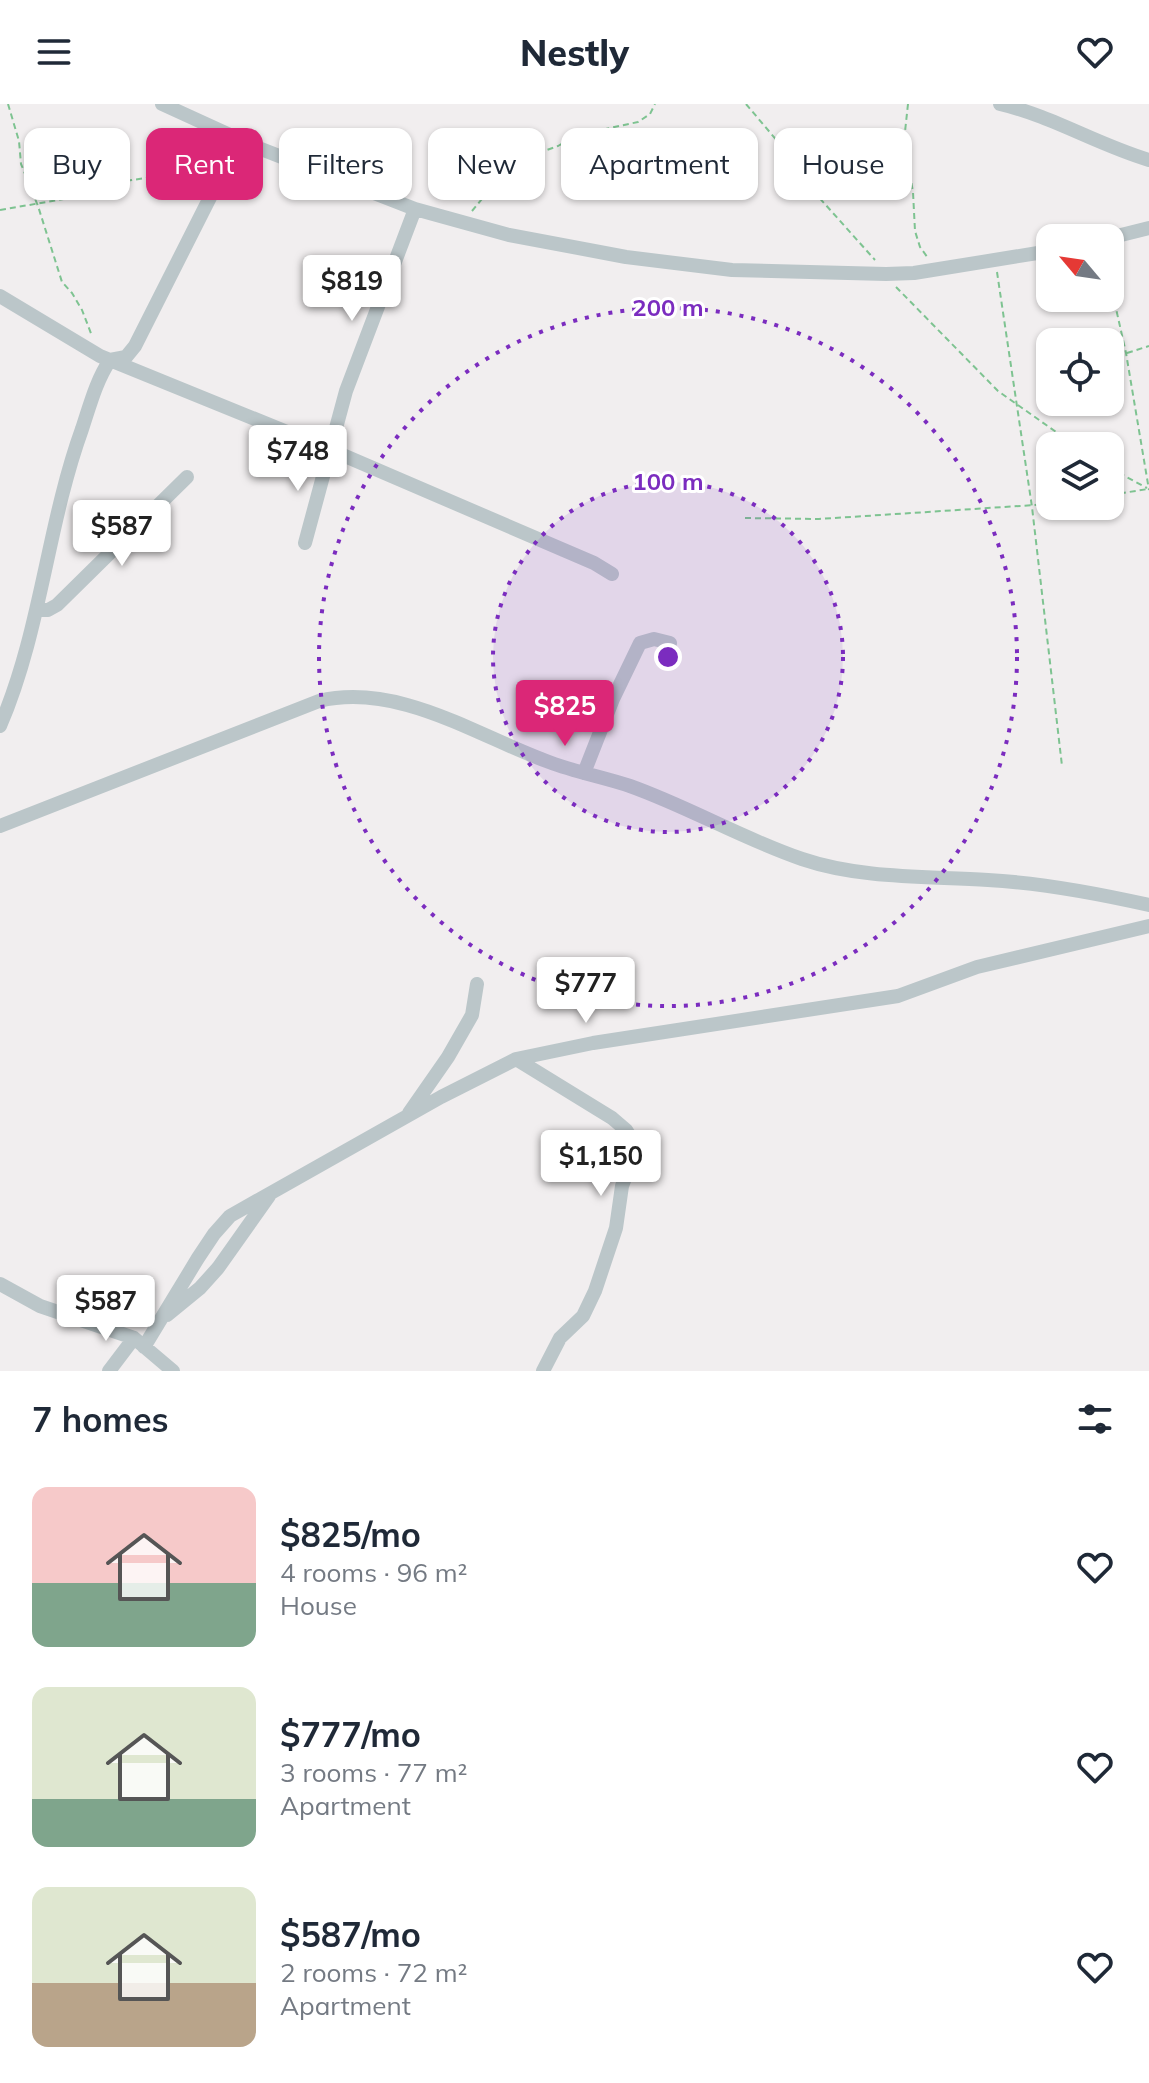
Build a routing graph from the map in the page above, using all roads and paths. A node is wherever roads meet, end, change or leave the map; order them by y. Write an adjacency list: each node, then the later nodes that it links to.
1 (8, 104): 11 (path)
2 (162, 104): 6 (street)
3 (655, 104): 14 (path)
4 (908, 104): 19 (path)
5 (1000, 104): 8 (street)
6 (205, 128)
7 (263, 155): 12 (street)
8 (1149, 160)
9 (146, 178): 11 (path)
10 (208, 200): 25 (street)
11 (38, 205): 13 (path); 23 (path)
12 (415, 209): 14 (street); 26 (street)
13 (0, 210)
14 (464, 221): 19 (street)
15 (1149, 228): 16 (street)
16 (1124, 234)
17 (1036, 253): 18 (street)
18 (995, 259): 19 (street); 32 (path)
19 (936, 269)
20 (0, 296): 23 (street)
21 (1117, 312): 24 (path)
22 (1149, 346): 24 (path)
23 (93, 353): 25 (street)
24 (1126, 353): 29 (path)
25 (110, 360): 26 (street); 36 (street)
26 (331, 450): 34 (street); 35 (street)
27 (1124, 476): 29 (path)
28 (187, 477): 36 (street)
29 (1149, 489): 30 (path)
30 (1124, 493)
31 (1036, 506): 32 (path)
32 (1032, 507): 33 (path); 39 (path)
33 (745, 518)
34 (305, 543)
35 (612, 574)
36 (37, 610): 38 (street)
37 (670, 643): 40 (street)
38 (0, 726)
39 (1062, 766)
40 (584, 773): 41 (street); 42 (street)
41 (0, 826)
42 (1149, 905)
43 (1149, 926): 45 (street)
44 (477, 984): 46 (street)
45 (516, 1059): 46 (street); 53 (street)
46 (406, 1117): 47 (street)
47 (269, 1196): 49 (street); 49 (street)
48 (0, 1284): 50 (street)
49 (164, 1318): 50 (street)
50 (139, 1342): 51 (street); 52 (street)
51 (109, 1371)
52 (173, 1371)
53 (543, 1371)

